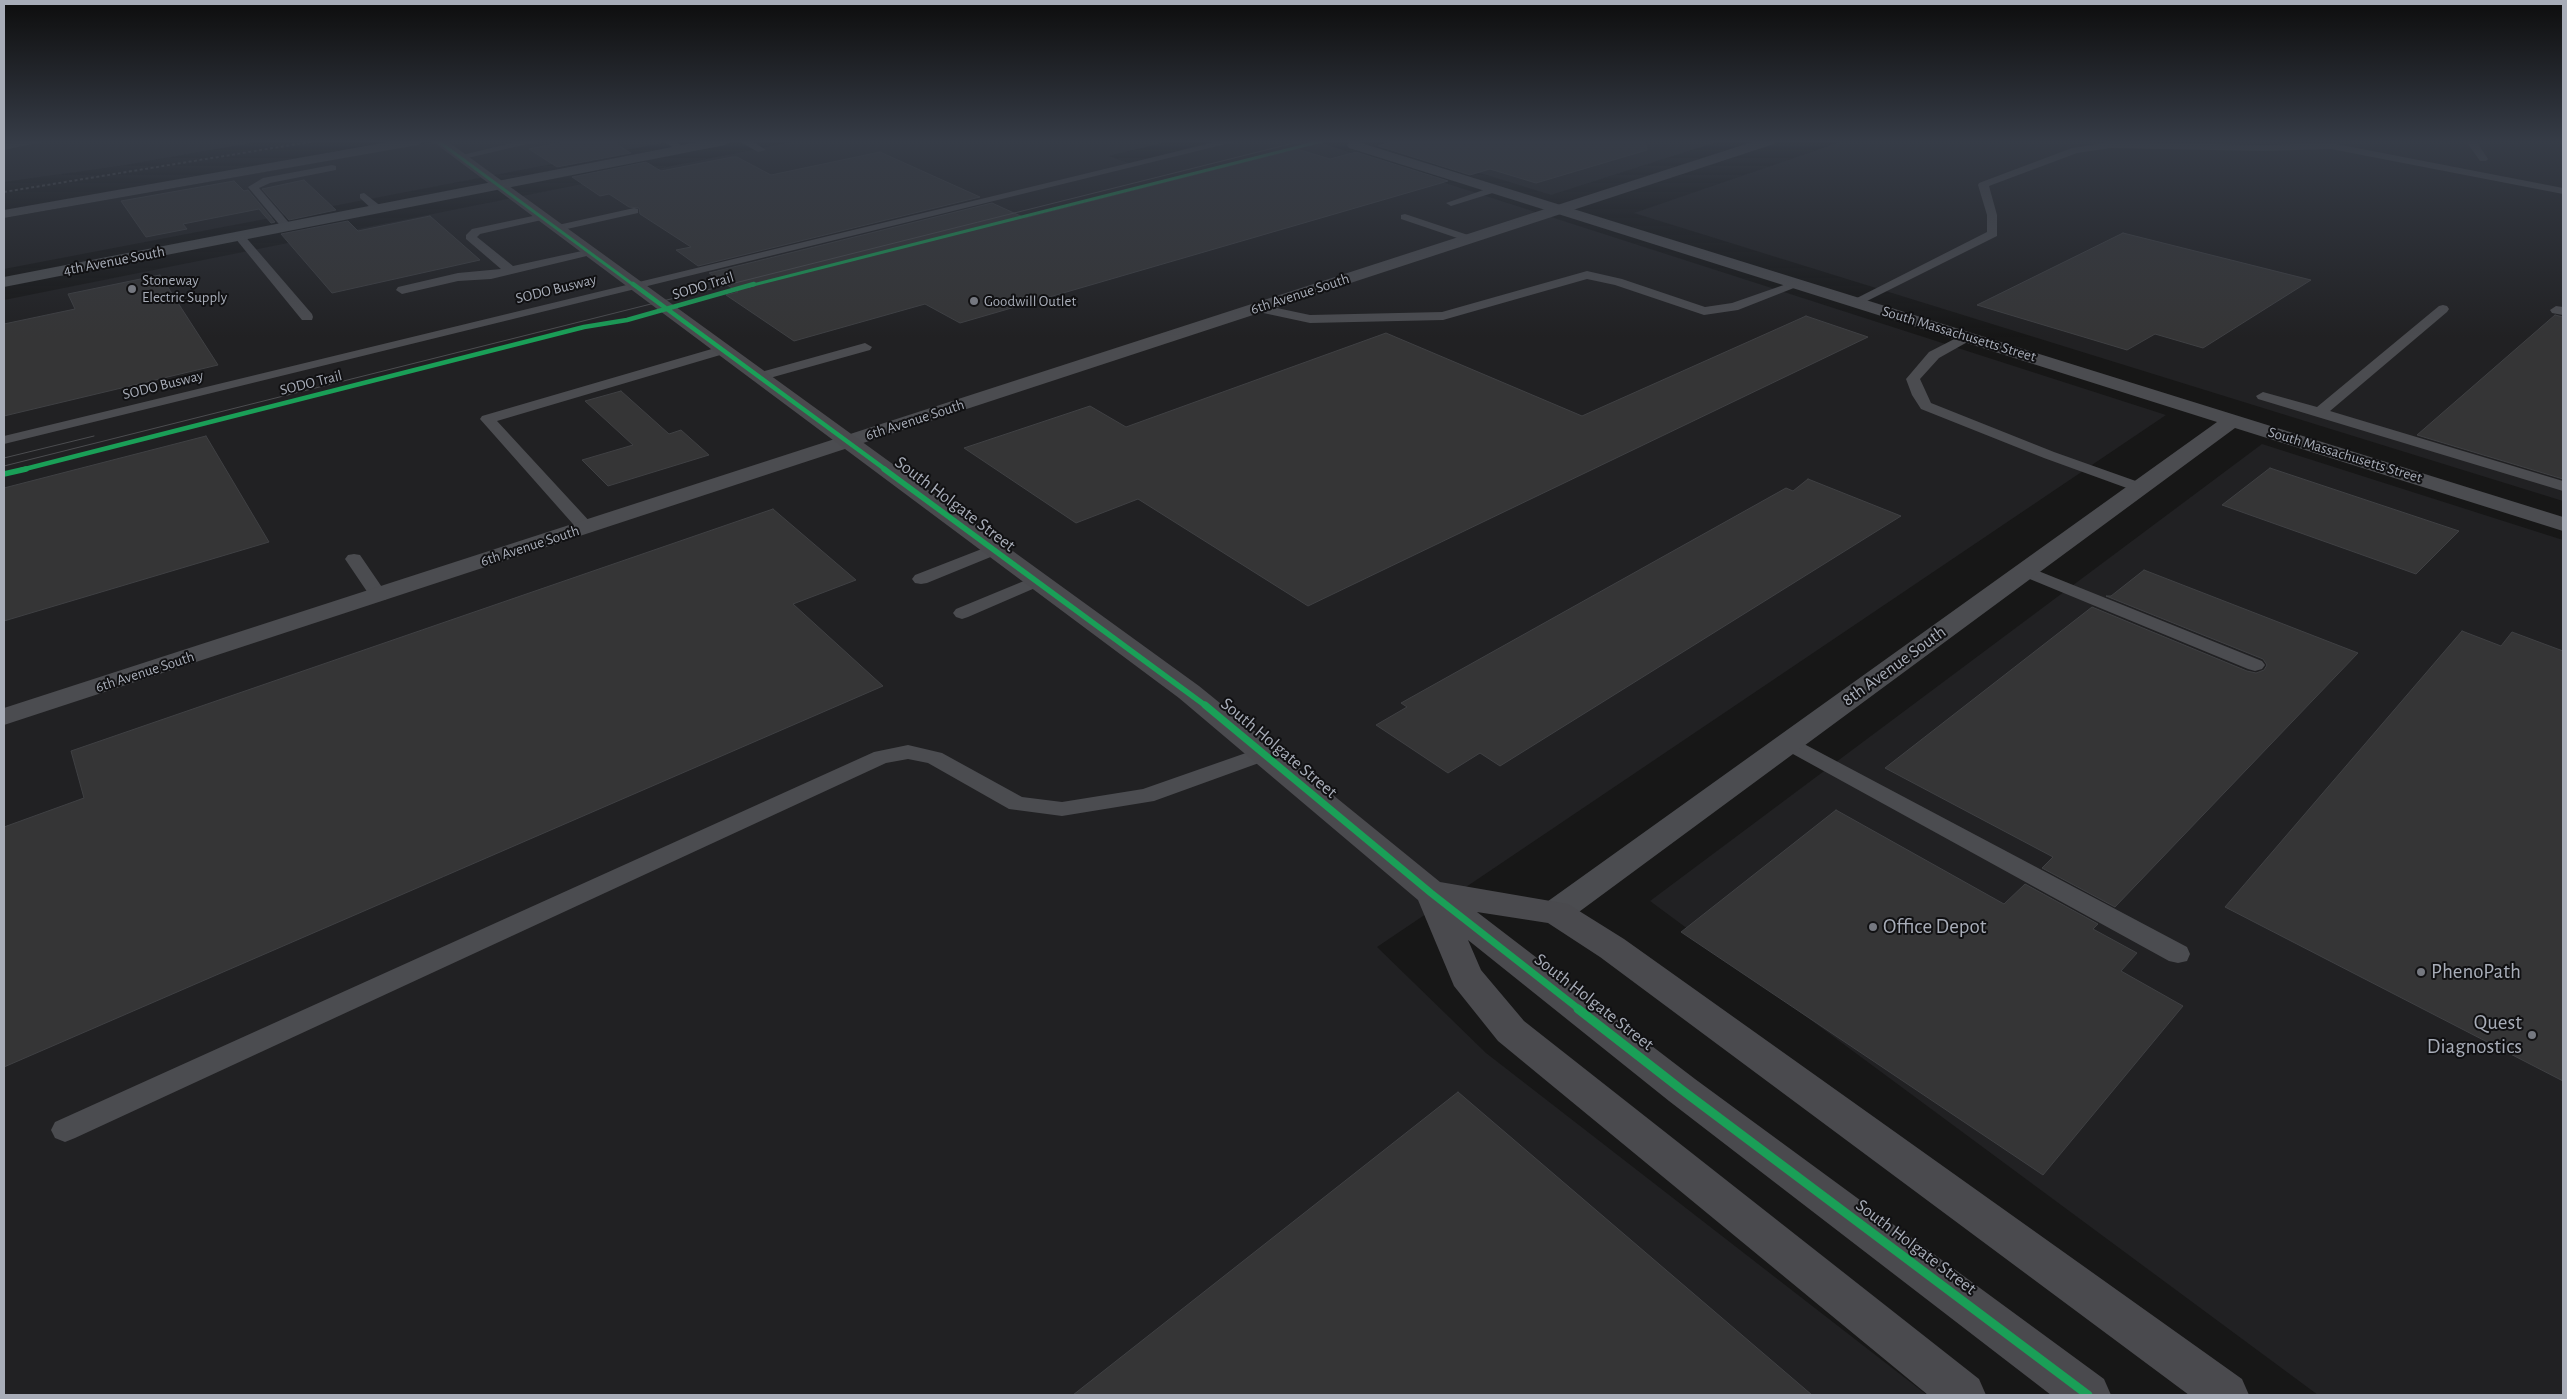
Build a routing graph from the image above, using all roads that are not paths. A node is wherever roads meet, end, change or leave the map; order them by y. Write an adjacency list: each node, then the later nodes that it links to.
1 (53, 206): 13 (street)
2 (269, 206): 16 (lane)
3 (375, 206): 10 (lane)
4 (392, 206): 10 (main road, 4th Avenue South)
5 (527, 206): 14 (main road, South Holgate Street)
6 (964, 206): 24 (lane, SODO Busway)
7 (1549, 206): 11 (street, South Massachusetts Street)
8 (1571, 206): 11 (street, 6th Avenue South)
9 (1989, 206): 26 (lane)
10 (378, 209): 16 (main road, 4th Avenue South)
11 (1560, 210): 19 (street, 6th Avenue South); 23 (street, South Massachusetts Street)
12 (634, 211): 17 (lane)
13 (4, 214)
14 (542, 217): 17 (main road, South Holgate Street); 21 (lane)
15 (1405, 217): 19 (lane)
16 (287, 227): 18 (main road, 4th Avenue South)
17 (558, 228): 20 (main road, South Holgate Street)
18 (239, 236): 22 (main road, 4th Avenue South); 29 (lane)
19 (1470, 239): 27 (street, 6th Avenue South)
20 (591, 252): 21 (lane); 24 (main road, South Holgate Street)
21 (511, 271): 25 (lane)
22 (4, 282)
23 (1798, 284): 26 (street, South Massachusetts Street); 27 (lane)
24 (636, 286): 32 (main road, South Holgate Street); 37 (lane, SODO Busway)
25 (402, 290)
26 (1855, 302): 30 (street, South Massachusetts Street)
27 (1258, 308): 38 (street, 6th Avenue South)
28 (2443, 310): 35 (lane)
29 (308, 317)
30 (1966, 337): 36 (street, South Massachusetts Street); 40 (lane)
31 (865, 347): 33 (lane)
32 (722, 350): 33 (main road, South Holgate Street); 42 (lane)
33 (759, 378): 38 (main road, South Holgate Street)
34 (2264, 396): 35 (lane)
35 (2319, 413): 39 (lane)
36 (2233, 420): 40 (street, 8th Avenue South); 41 (street, South Massachusetts Street)
37 (4, 440)
38 (847, 442): 42 (street, 6th Avenue South); 43 (main road, South Holgate Street)
39 (2563, 486)
40 (2140, 488): 45 (street, 8th Avenue South)
41 (2563, 524)
42 (586, 528): 48 (street, 6th Avenue South)
43 (992, 550): 46 (lane); 47 (main road, South Holgate Street)
44 (354, 559): 48 (lane)
45 (2026, 571): 50 (lane); 52 (street, 8th Avenue South)
46 (921, 579)
47 (1036, 581): 49 (lane); 53 (main road, South Holgate Street)
48 (379, 596): 51 (street, 6th Avenue South)
49 (962, 613)
50 (2254, 665)
51 (4, 717)
52 (1789, 743): 55 (street, 8th Avenue South); 56 (lane)
53 (1263, 754): 54 (main road, South Holgate Street); 57 (lane)
54 (1431, 893): 55 (main road); 58 (main road, South Holgate Street); 59 (main road, South Holgate Street)
55 (1556, 912): 60 (main road)
56 (2178, 954)
57 (65, 1130)
58 (1963, 1395)
59 (2088, 1395)
60 (2226, 1395)

